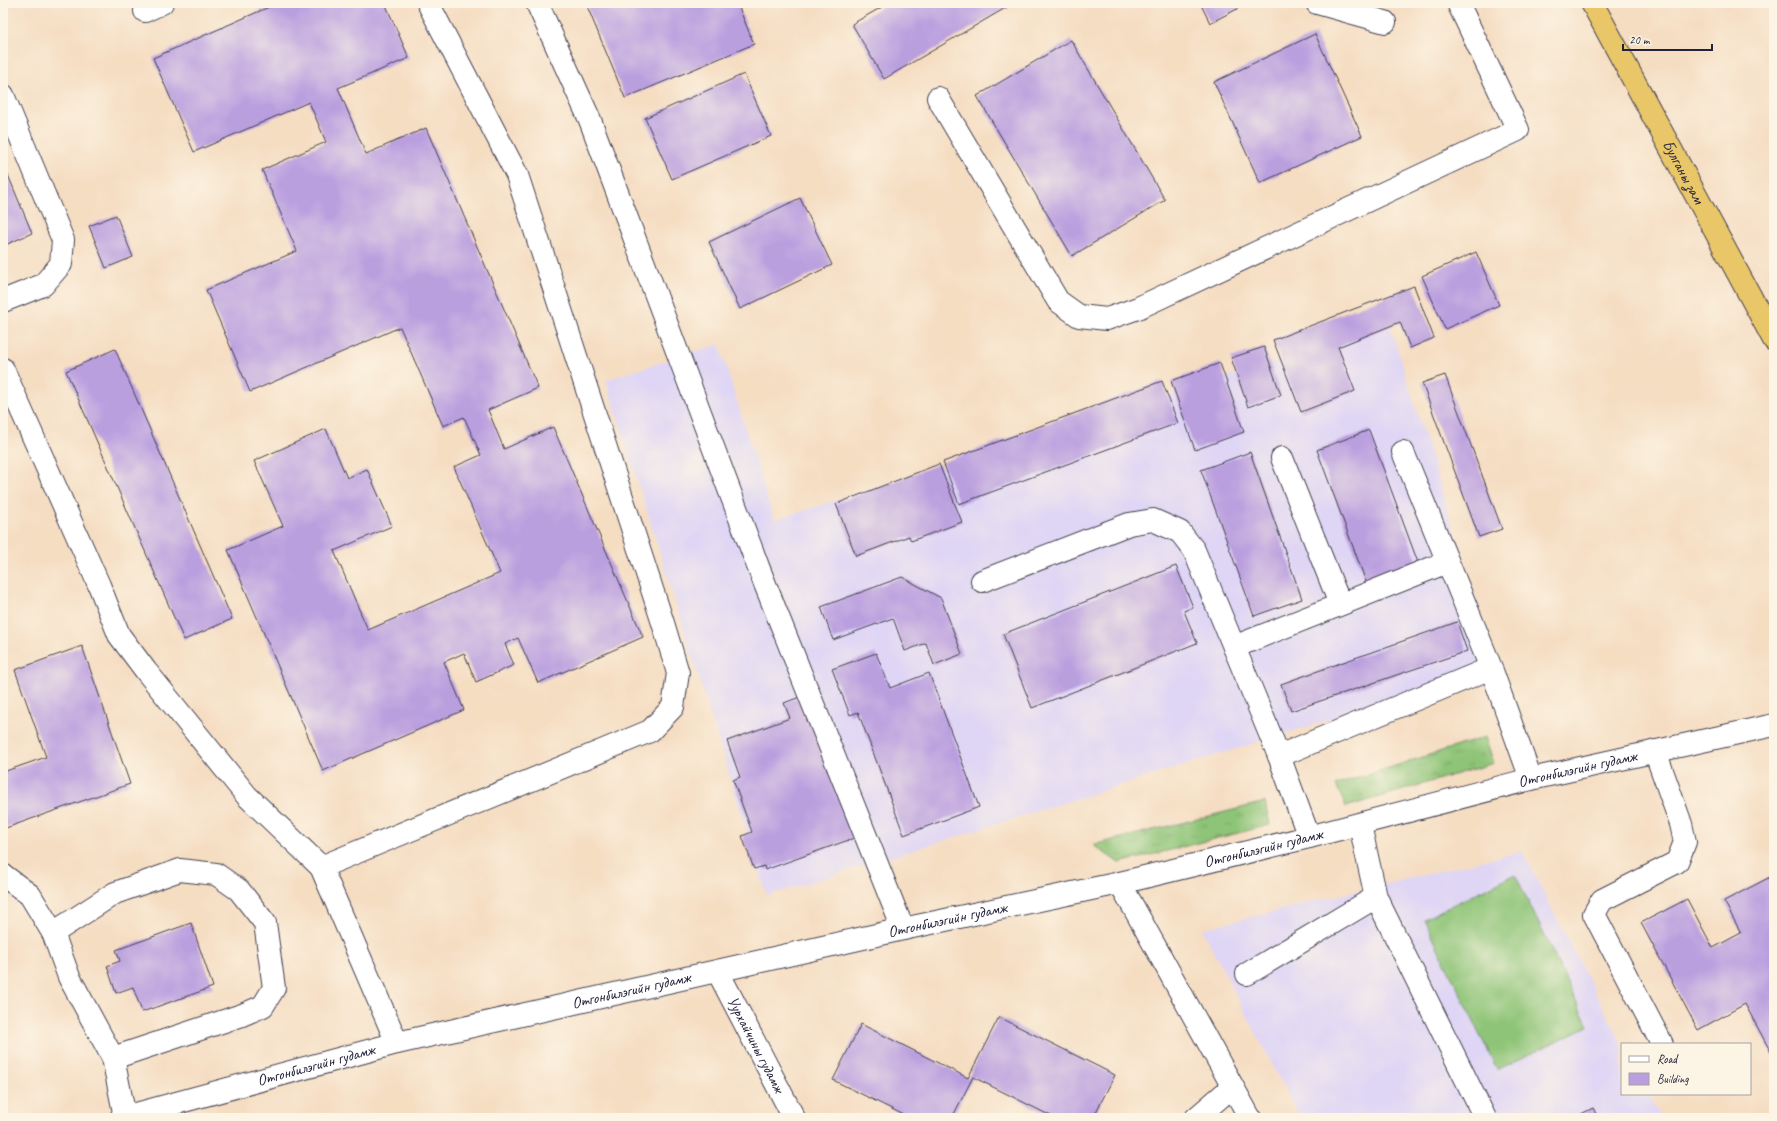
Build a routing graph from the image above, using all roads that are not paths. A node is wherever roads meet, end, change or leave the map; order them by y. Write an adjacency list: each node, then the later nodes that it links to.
1 (428, 3): 25 (street)
2 (537, 3): 29 (street)
3 (1317, 3): 6 (street)
4 (1458, 3): 8 (street)
5 (1592, 3): 10 (highway, Булганы зам)
6 (1385, 22)
7 (3, 95): 9 (street)
8 (938, 98)
9 (3, 301)
10 (1774, 340)
11 (3, 369): 25 (street)
12 (1403, 452): 14 (street)
13 (1282, 458): 16 (street)
14 (1447, 562): 16 (street); 18 (street)
15 (982, 580): 17 (street)
16 (1340, 604): 17 (street)
17 (1234, 646): 21 (street)
18 (1491, 668): 21 (street); 22 (street)
19 (1774, 725): 20 (street, Отгонбилэгийн гудамж)
20 (1655, 751): 22 (street, Отгонбилэгийн гудамж); 34 (street)
21 (1279, 756): 24 (street)
22 (1532, 779): 23 (street, Отгонбилэгийн гудамж)
23 (1360, 825): 24 (street, Отгонбилэгийн гудамж); 28 (street)
24 (1309, 837): 27 (street, Отгонбилэгийн гудамж)
25 (321, 867): 33 (street)
26 (3, 875): 30 (street)
27 (1120, 883): 29 (street, Отгонбилэгийн гудамж); 36 (street)
28 (1376, 897): 32 (street); 41 (street)
29 (902, 929): 31 (street, Отгонбилэгийн гудамж)
30 (53, 933): 35 (street); 35 (street)
31 (718, 972): 33 (street, Отгонбилэгийн гудамж); 38 (street, Уурхайчины гудамж)
32 (1247, 974)
33 (397, 1043): 37 (street, Отгонбилэгийн гудамж)
34 (1661, 1043)
35 (112, 1058): 37 (street)
36 (1232, 1087): 39 (street); 40 (street)
37 (123, 1117)
38 (794, 1118)
39 (1196, 1118)
40 (1250, 1118)
41 (1486, 1118)

